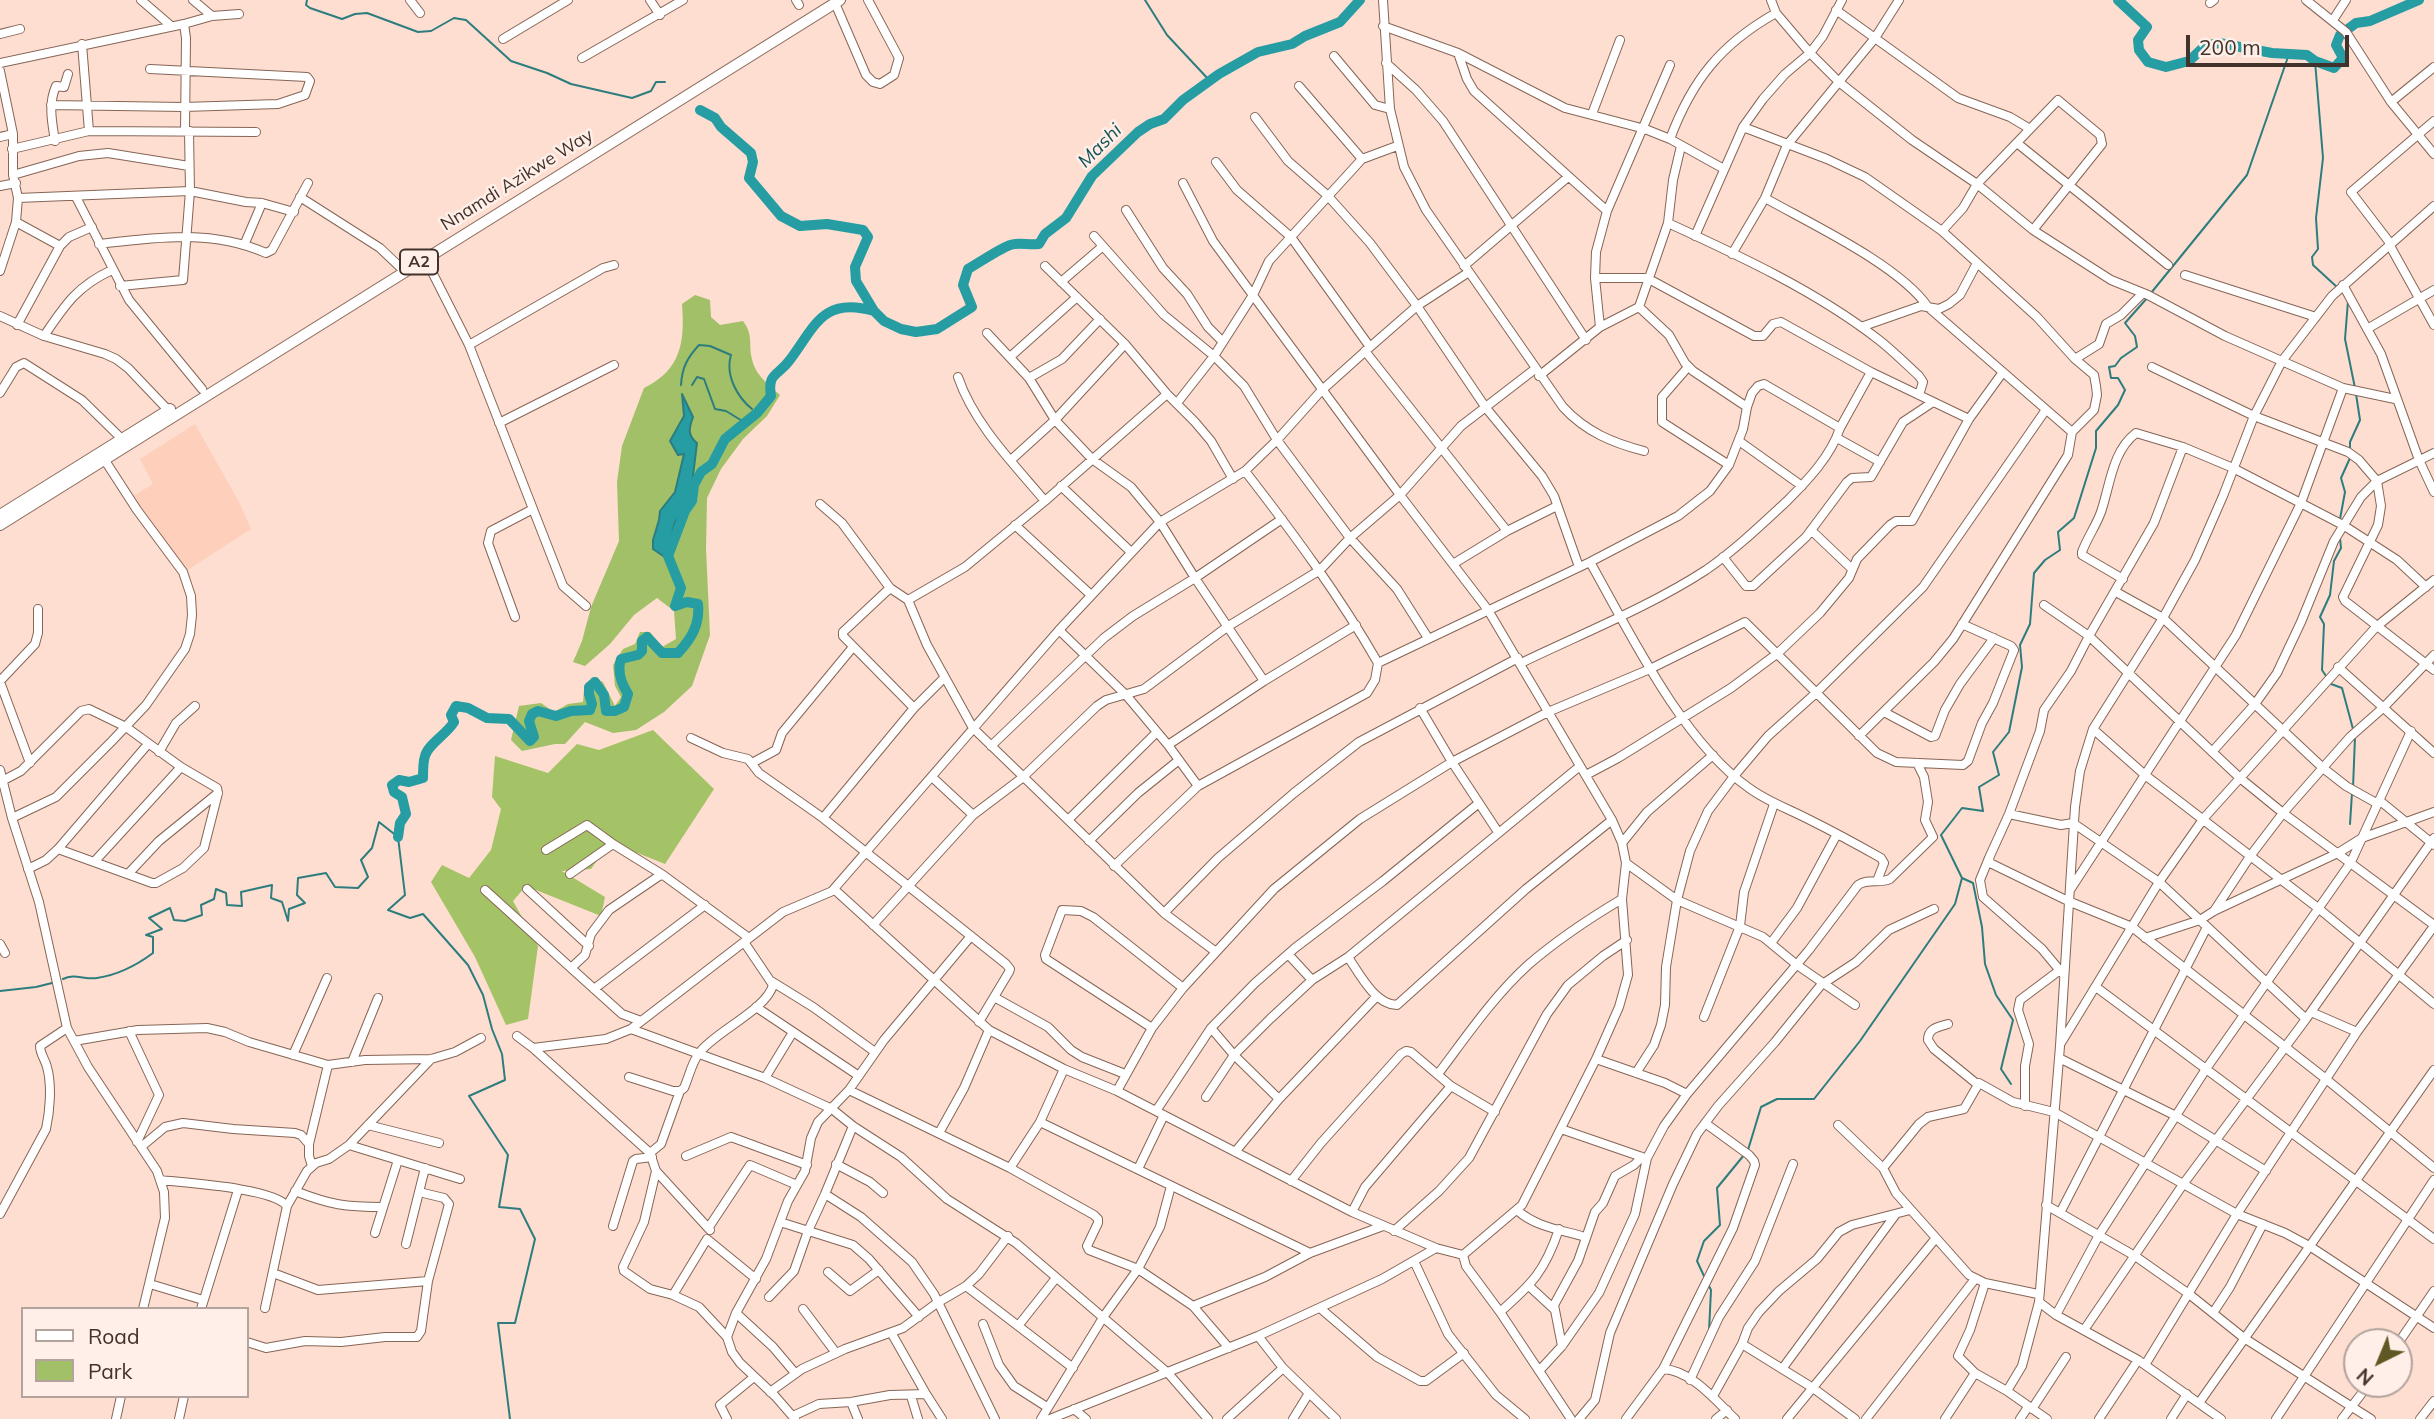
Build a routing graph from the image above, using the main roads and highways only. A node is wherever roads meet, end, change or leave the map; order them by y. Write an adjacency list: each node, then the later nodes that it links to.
1 (833, 1): 2 (highway, Nnamdi Azikwe Way / A2)
2 (608, 140): 3 (highway, Nnamdi Azikwe Way / A2); 3 (highway, Nnamdi Azikwe Way / A2)
3 (125, 441): 4 (highway, Nnamdi Azikwe Way / A2); 5 (highway, Nnamdi Azikwe Way / A2)
4 (0, 515)
5 (0, 524)

